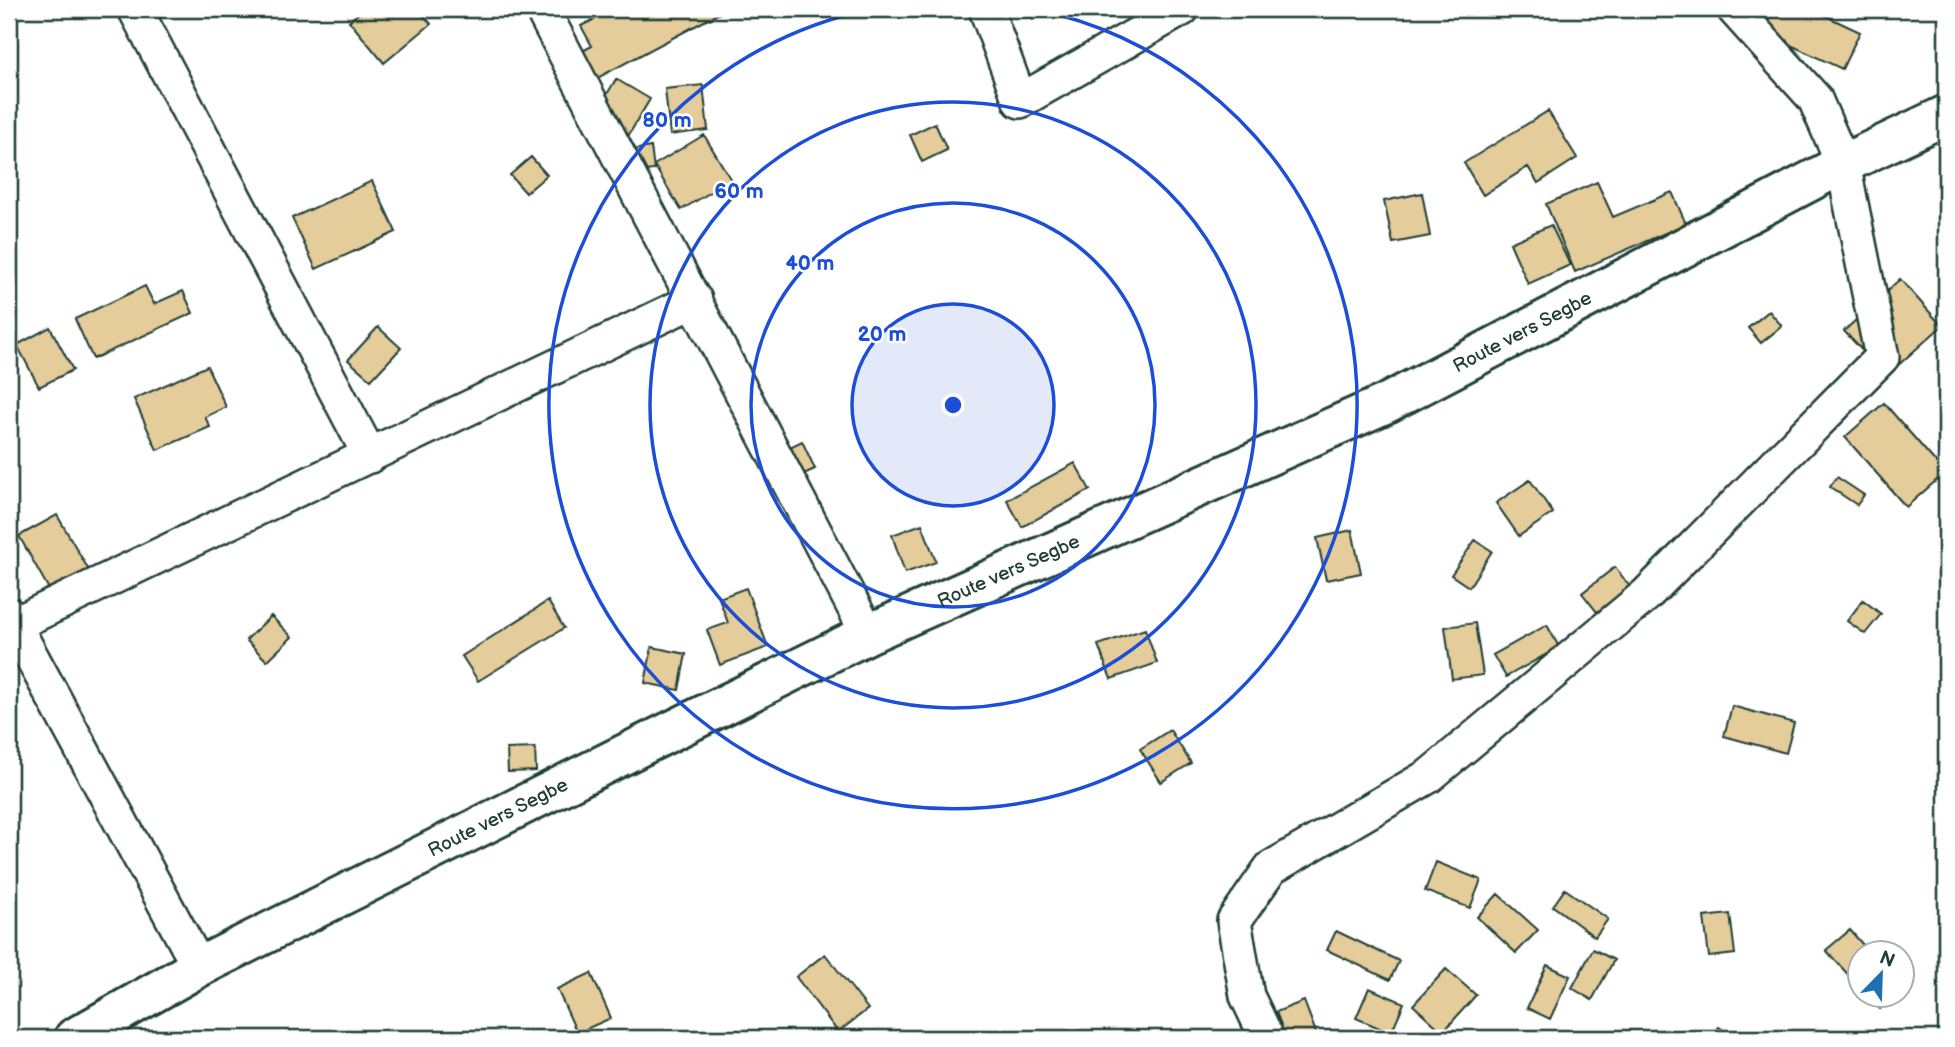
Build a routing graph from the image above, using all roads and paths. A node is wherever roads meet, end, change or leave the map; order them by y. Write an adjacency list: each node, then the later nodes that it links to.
1 (135, 9): 9 (street)
2 (542, 9): 8 (street)
3 (986, 9): 4 (street)
4 (1182, 9)
5 (1734, 9): 7 (street)
6 (1946, 115): 7 (main road, Route vers Segbe)
7 (1843, 164): 11 (main road, Route vers Segbe); 14 (street)
8 (695, 300): 9 (street); 11 (street)
9 (370, 456): 10 (street)
10 (11, 620): 12 (street)
11 (868, 634): 12 (main road, Route vers Segbe)
12 (199, 967): 13 (main road, Route vers Segbe)
13 (74, 1038)
14 (1267, 1038)

